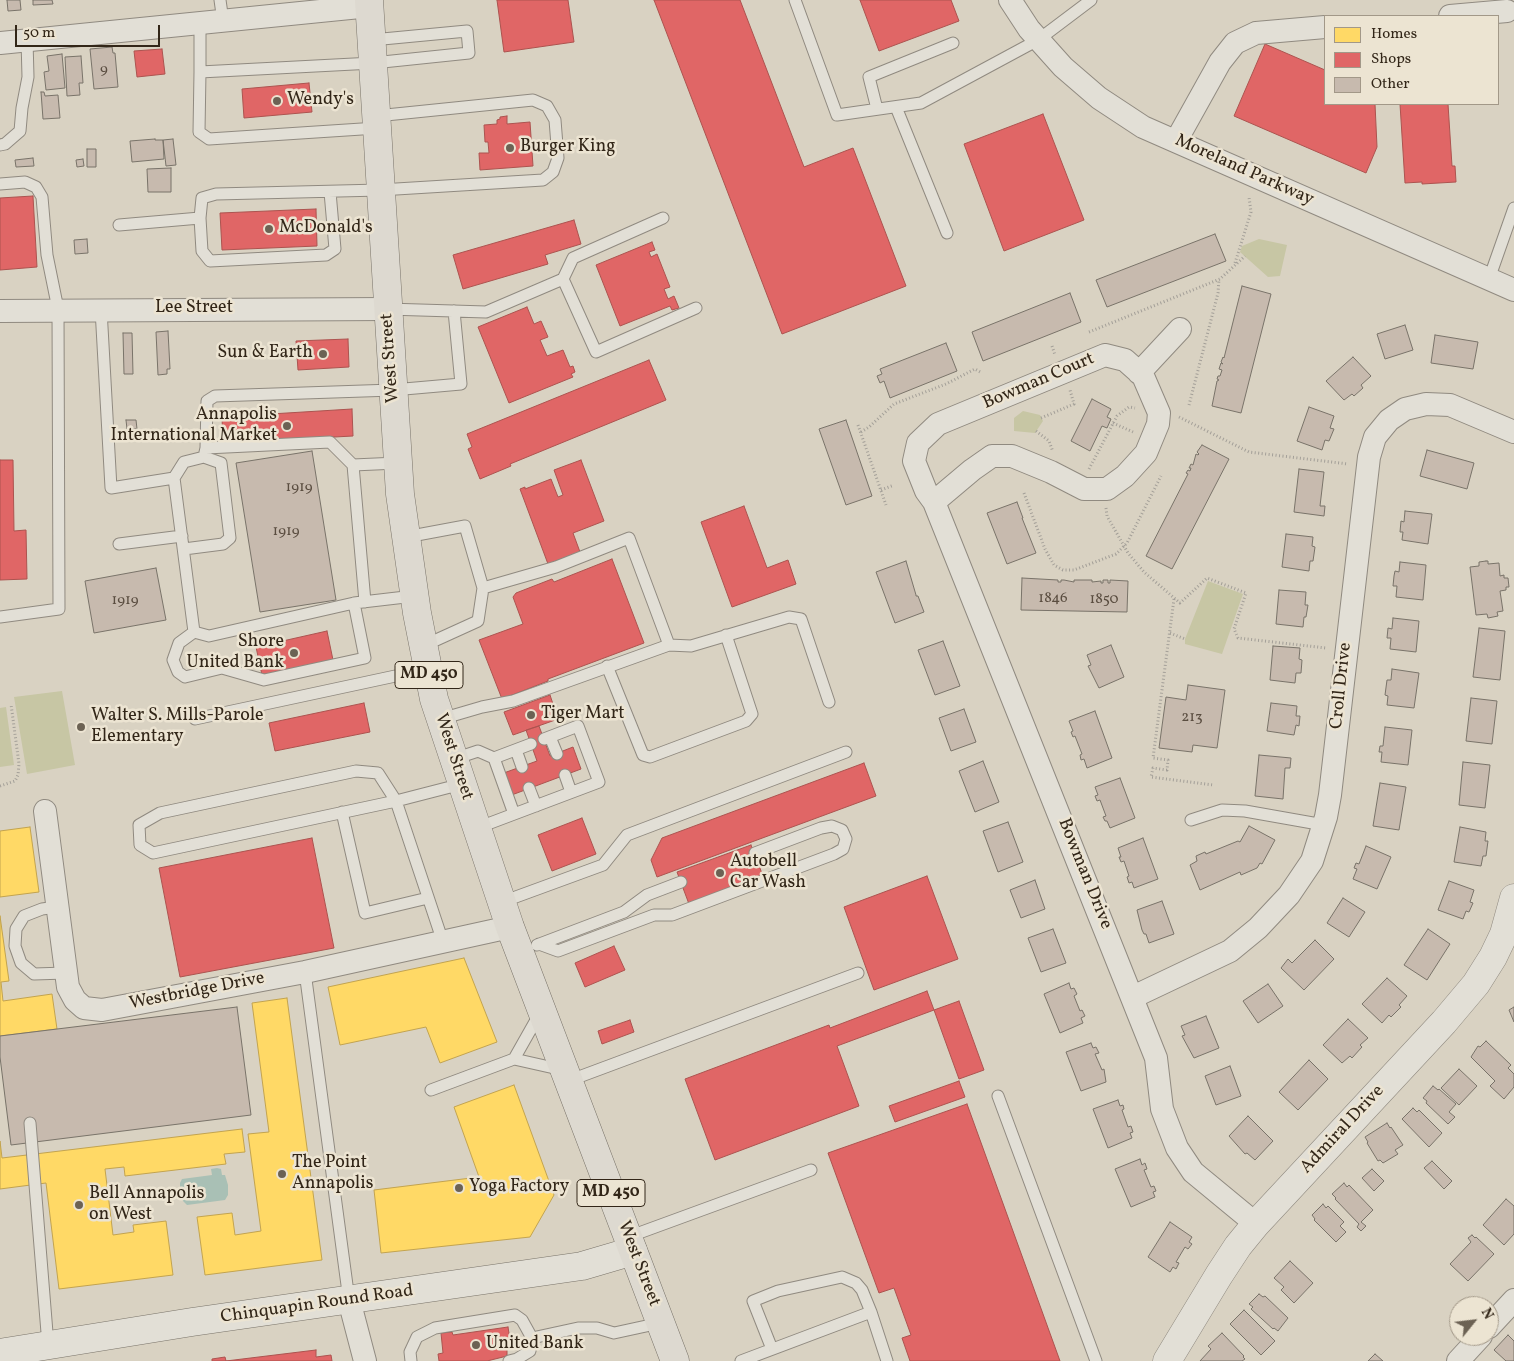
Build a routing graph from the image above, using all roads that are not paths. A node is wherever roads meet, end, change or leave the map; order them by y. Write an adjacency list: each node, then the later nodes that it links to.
1 (795, 0): 17 (lane)
2 (1010, 0): 11 (street, Moreland Parkway)
3 (1091, 0): 11 (lane)
4 (369, 3): 5 (street); 14 (main road, West Street / MD 450)
5 (222, 10): 8 (street)
6 (1507, 11): 7 (street)
7 (1461, 15)
8 (200, 23): 10 (street); 15 (lane)
9 (1324, 27): 19 (street)
10 (27, 40): 12 (street); 20 (lane)
11 (1038, 40): 16 (lane); 19 (street, Moreland Parkway)
12 (0, 43)
13 (953, 43): 17 (lane)
14 (372, 52): 14 (lane); 15 (lane); 18 (main road, West Street / MD 450)
15 (200, 72): 18 (lane)
16 (896, 107): 17 (lane); 28 (lane)
17 (877, 109)
18 (376, 122): 22 (main road, West Street / MD 450); 22 (lane)
19 (1176, 141): 29 (street, Moreland Parkway)
20 (0, 145)
21 (0, 184): 34 (lane)
22 (380, 190): 23 (lane); 33 (main road, West Street / MD 450)
23 (330, 192): 25 (lane); 25 (lane)
24 (1514, 208): 29 (lane)
25 (200, 218): 27 (lane)
26 (663, 218): 30 (lane)
27 (119, 225)
28 (947, 233)
29 (1489, 279): 31 (street, Moreland Parkway)
30 (563, 280): 32 (lane); 37 (lane)
31 (1514, 290)
32 (696, 308)
33 (387, 309): 35 (street, Lee Street); 37 (lane); 40 (main road, West Street / MD 450)
34 (58, 310): 35 (street, Lee Street); 36 (street, Lee Street); 54 (lane)
35 (101, 310): 45 (lane)
36 (0, 311)
37 (454, 311): 40 (lane)
38 (1180, 329): 39 (street)
39 (1139, 373): 46 (street, Bowman Court); 46 (street, Bowman Court)
40 (393, 390): 42 (lane); 43 (main road, West Street / MD 450)
41 (1514, 432): 80 (street, Croll Drive)
42 (205, 453): 44 (lane); 45 (lane); 50 (lane)
43 (398, 463): 44 (lane); 48 (main road, West Street / MD 450)
44 (352, 465): 53 (lane)
45 (174, 478): 47 (lane)
46 (934, 502): 93 (street, Bowman Drive)
47 (182, 536): 49 (lane); 50 (lane)
48 (406, 537): 51 (lane); 52 (main road, West Street / MD 450)
49 (119, 544)
50 (184, 549): 55 (lane)
51 (483, 588): 57 (lane); 58 (lane)
52 (414, 596): 53 (lane); 58 (main road, West Street / MD 450)
53 (360, 603): 55 (lane); 55 (lane)
54 (0, 617)
55 (194, 632)
56 (726, 635): 57 (lane); 59 (lane); 60 (lane)
57 (669, 645): 59 (lane)
58 (426, 658): 61 (lane); 62 (main road, West Street / MD 450)
59 (607, 666): 62 (lane)
60 (829, 702)
61 (195, 719)
62 (441, 719): 68 (main road, West Street / MD 450)
63 (531, 744): 64 (lane)
64 (516, 750): 67 (lane); 69 (lane)
65 (846, 752): 86 (lane)
66 (557, 754): 73 (lane)
67 (494, 758): 68 (lane); 78 (lane)
68 (454, 759): 71 (main road, West Street / MD 450)
69 (522, 767)
70 (565, 775): 73 (lane)
71 (462, 784): 74 (lane); 81 (main road, West Street / MD 450)
72 (529, 788): 75 (lane)
73 (571, 792): 75 (lane)
74 (396, 800): 77 (lane); 77 (lane); 84 (lane)
75 (536, 806): 78 (lane)
76 (44, 811): 87 (street, Westbridge Drive)
77 (342, 812): 84 (lane)
78 (514, 814): 81 (lane)
79 (1191, 820): 80 (lane)
80 (1324, 825): 93 (street, Croll Drive)
81 (477, 828): 86 (main road, West Street / MD 450)
82 (755, 853): 88 (lane)
83 (681, 882): 88 (lane)
84 (428, 898): 89 (lane)
85 (1514, 898): 101 (main road, Admiral Drive)
86 (502, 902): 88 (main road, West Street / MD 450)
87 (57, 907): 91 (street, Westbridge Drive); 91 (lane)
88 (523, 941): 89 (street, Westbridge Drive); 94 (main road, West Street / MD 450)
89 (443, 942): 90 (street, Westbridge Drive)
90 (305, 972): 91 (street, Westbridge Drive); 103 (lane)
91 (66, 973)
92 (858, 973): 96 (lane)
93 (1133, 997): 101 (street, Bowman Drive)
94 (542, 1011): 95 (lane); 96 (main road, West Street / MD 450)
95 (514, 1059): 96 (lane); 97 (lane)
96 (566, 1076): 102 (main road, West Street / MD 450)
97 (431, 1090)
98 (998, 1096): 119 (lane)
99 (30, 1123): 112 (lane)
100 (811, 1170): 102 (lane)
101 (1256, 1224): 120 (main road, Admiral Drive)
102 (630, 1244): 103 (main road, Chinquapin Round Road); 107 (main road, West Street / MD 450)
103 (349, 1300): 112 (main road, Chinquapin Round Road); 113 (street)
104 (1514, 1300): 106 (street)
105 (871, 1312): 110 (lane); 110 (lane); 118 (lane)
106 (1499, 1316)
107 (661, 1323): 108 (lane); 116 (main road, West Street / MD 450)
108 (532, 1338): 114 (lane); 115 (lane)
109 (1472, 1346): 121 (street)
110 (772, 1349): 117 (lane)
111 (0, 1353): 112 (main road, Chinquapin Round Road)
112 (50, 1353)
113 (365, 1361)
114 (411, 1361)
115 (509, 1361)
116 (675, 1361)
117 (741, 1361)
118 (887, 1361)
119 (1096, 1361)
120 (1167, 1361)
121 (1458, 1361)

